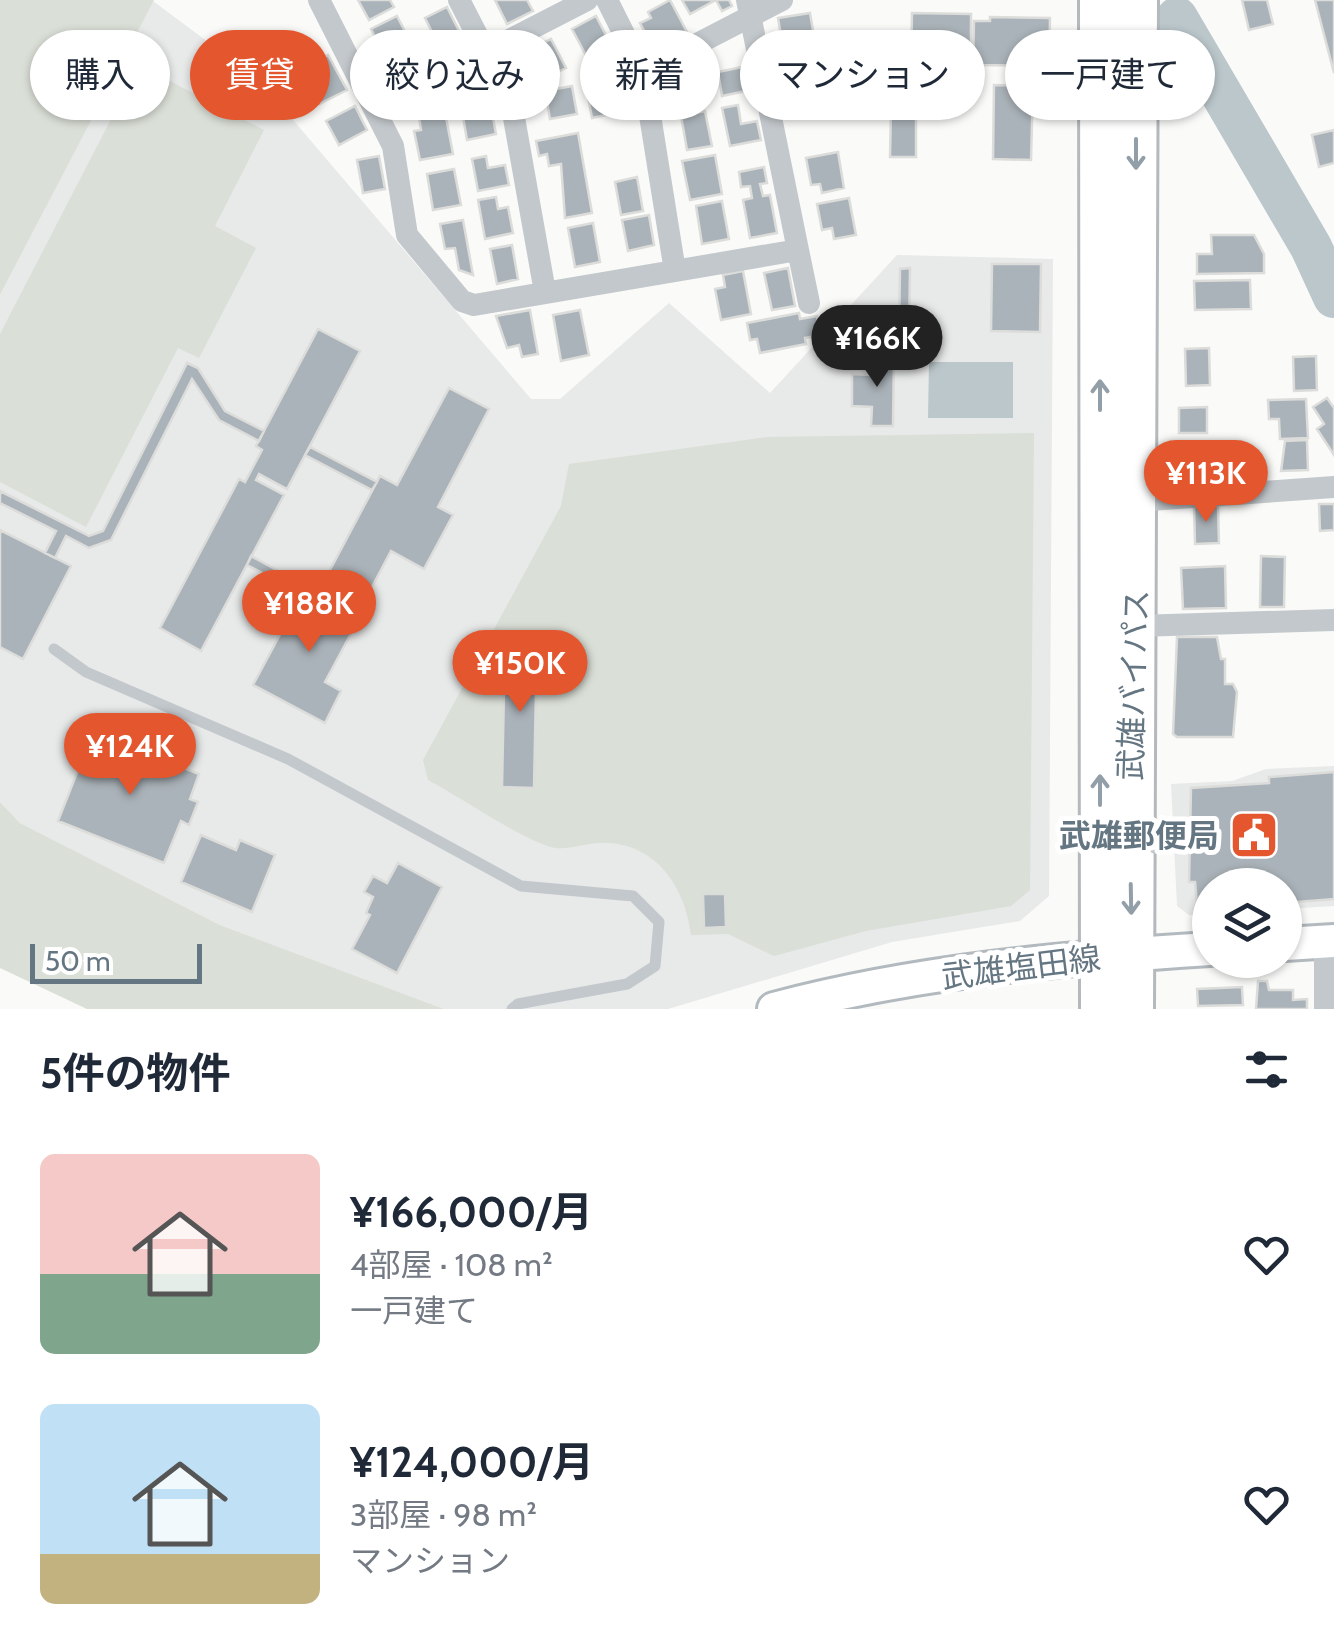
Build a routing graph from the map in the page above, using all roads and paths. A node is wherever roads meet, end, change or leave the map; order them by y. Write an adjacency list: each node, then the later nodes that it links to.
1 (319, 0): 17 (street)
2 (458, 0): 9 (street)
3 (587, 0): 10 (street)
4 (608, 0): 11 (street)
5 (782, 0): 8 (street)
6 (1101, 0): 29 (highway, 武雄バイパス, one-way to 6)
7 (1136, 0): 20 (highway, 武雄バイパス, one-way to 20)
8 (750, 7): 12 (street); 15 (street)
9 (474, 30)
10 (529, 30)
11 (623, 30)
12 (712, 30)
13 (514, 120): 17 (street)
14 (650, 120): 16 (street)
15 (798, 250): 16 (street); 18 (street)
16 (674, 271): 17 (street)
17 (545, 292)
18 (810, 304)
19 (1334, 487): 20 (street)
20 (1136, 501): 22 (highway, 武雄バイパス)
21 (1334, 620): 22 (street)
22 (1136, 626): 29 (highway, 武雄バイパス, one-way to 29)
23 (54, 649): 30 (lane)
24 (1076, 840): 25 (street, bridge)
25 (1157, 843)
26 (1330, 942): 27 (main road); 35 (street)
27 (1302, 943)
28 (1192, 950): 29 (main road, 武雄塩田線)
29 (1117, 956): 31 (main road, 武雄塩田線); 32 (highway, 武雄バイパス); 33 (highway, 武雄バイパス); 34 (main road)
30 (512, 1009)
31 (774, 1009)
32 (1102, 1009)
33 (1132, 1009)
34 (1149, 1009)
35 (1325, 1009)

